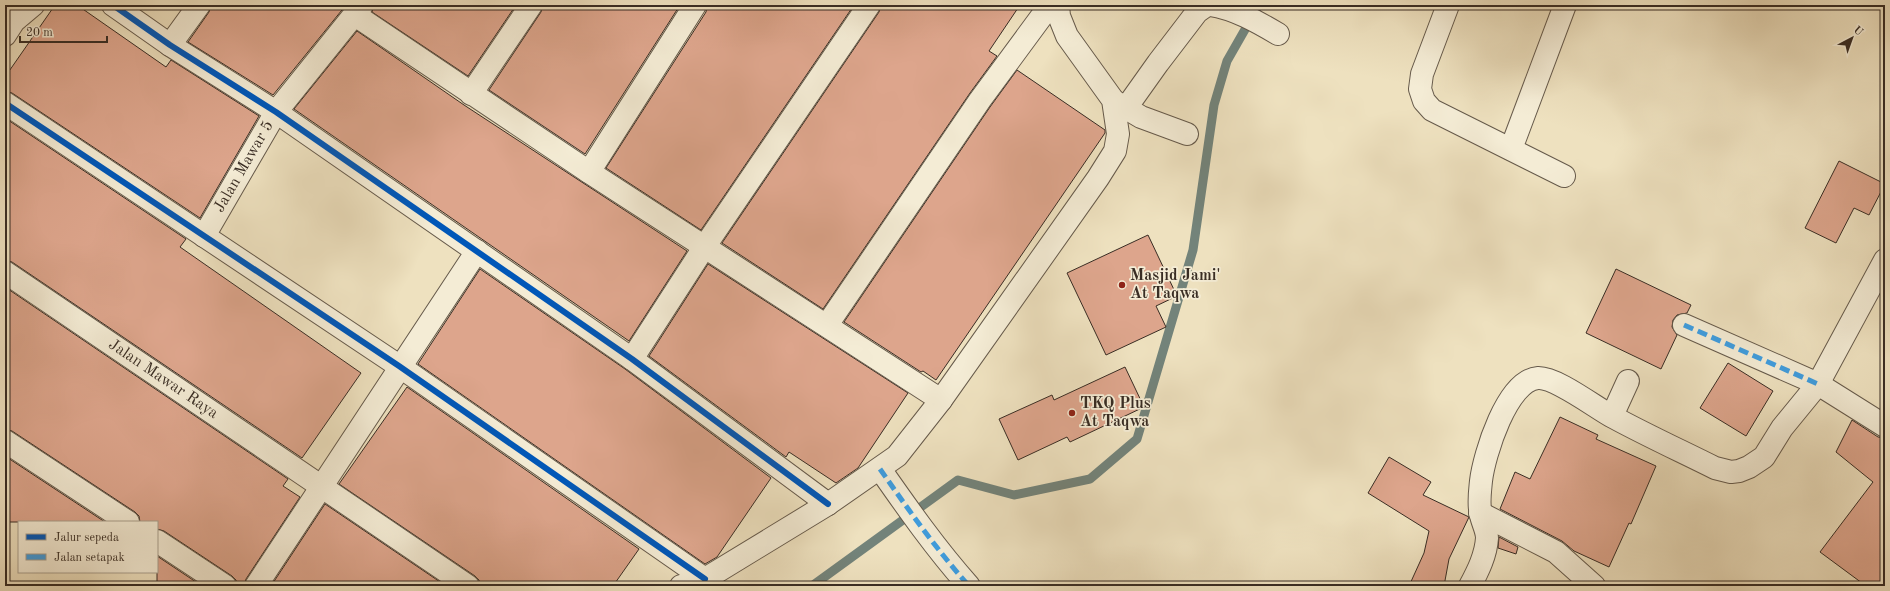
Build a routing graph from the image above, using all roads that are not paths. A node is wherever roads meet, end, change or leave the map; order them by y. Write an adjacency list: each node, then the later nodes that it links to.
1 (33, 5): 14 (street)
2 (114, 5): 15 (street)
3 (199, 5): 15 (street)
4 (530, 5): 16 (street)
5 (695, 5): 22 (street)
6 (869, 5): 25 (street)
7 (1050, 5): 29 (street)
8 (1058, 5): 18 (street)
9 (1448, 5): 21 (street)
10 (1565, 5): 21 (street)
11 (1214, 6): 13 (street); 18 (street)
12 (359, 10): 16 (street); 19 (street, Jalan Mawar 5)
13 (1278, 34)
14 (5, 35)
15 (170, 46): 19 (street)
16 (471, 94): 22 (street)
17 (5, 103): 24 (street)
18 (1120, 104): 20 (street); 35 (street)
19 (276, 112): 24 (street, Jalan Mawar 5); 26 (street)
20 (1187, 134)
21 (1512, 149): 23 (street)
22 (589, 172): 25 (street)
23 (1564, 176)
24 (204, 236): 32 (street)
25 (705, 246): 29 (street); 31 (street)
26 (477, 251): 31 (street); 32 (street)
27 (1885, 260): 34 (street)
28 (5, 272): 40 (street, Jalan Mawar Raya)
29 (827, 325): 35 (street)
30 (1684, 325): 34 (street)
31 (632, 360): 41 (street)
32 (399, 366): 40 (street); 45 (street)
33 (1628, 381): 36 (street)
34 (1818, 384): 36 (street); 37 (street)
35 (940, 400): 39 (street)
36 (1612, 416): 42 (street)
37 (1885, 426)
38 (5, 441): 43 (street)
39 (880, 468): 41 (street); 50 (street)
40 (321, 485): 47 (street); 48 (street, Jalan Mawar Raya)
41 (828, 504): 45 (street)
42 (1480, 513): 51 (street); 52 (street)
43 (126, 521)
44 (158, 542): 46 (street)
45 (705, 579): 49 (street)
46 (225, 586)
47 (256, 586)
48 (468, 586)
49 (681, 586)
50 (969, 586)
51 (1470, 586)
52 (1594, 586)

